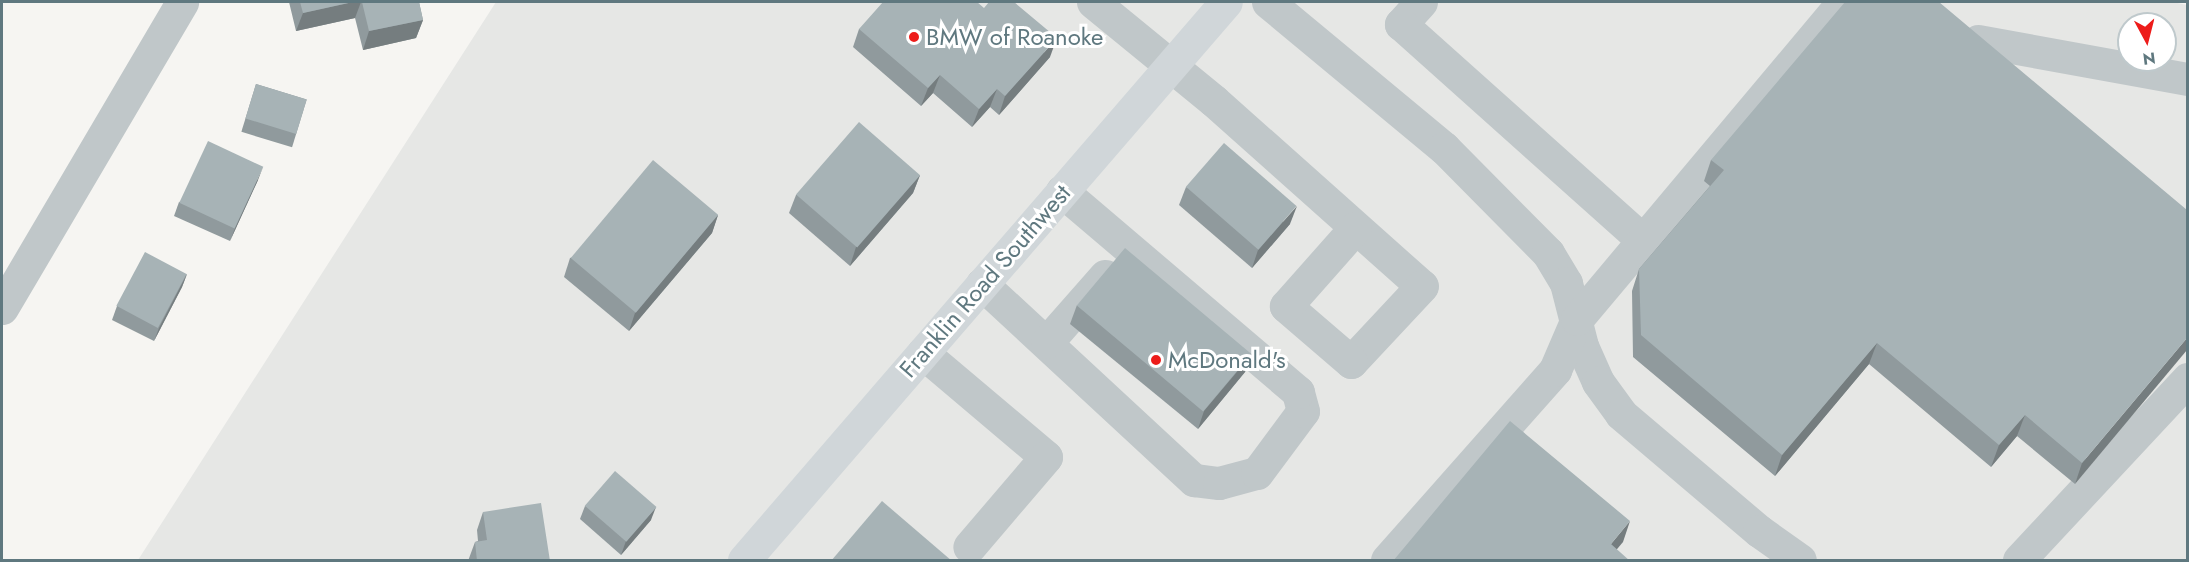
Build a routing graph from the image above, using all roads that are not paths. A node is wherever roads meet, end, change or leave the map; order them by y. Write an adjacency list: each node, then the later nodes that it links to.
1 (182, 2): 15 (street)
2 (1226, 2): 7 (main road, Franklin Road Southwest)
3 (1268, 2): 16 (street)
4 (1421, 2): 12 (street)
5 (1098, 3): 7 (street)
6 (1835, 3): 12 (street)
7 (1169, 67): 10 (main road, Franklin Road Southwest); 11 (street)
8 (2187, 79): 9 (street)
9 (2024, 80)
10 (1062, 191): 13 (street); 14 (main road, Franklin Road Southwest)
11 (1355, 228): 11 (street)
12 (1643, 240): 16 (street)
13 (1130, 247): 17 (street); 17 (street)
14 (982, 284): 17 (street); 18 (main road, Franklin Road Southwest)
15 (2, 308)
16 (1577, 319): 22 (street); 23 (street)
17 (1047, 342)
18 (923, 353): 20 (street); 21 (main road, Franklin Road Southwest)
19 (2187, 379): 24 (street)
20 (969, 547)
21 (744, 561)
22 (1387, 561)
23 (1800, 561)
24 (2019, 561)

